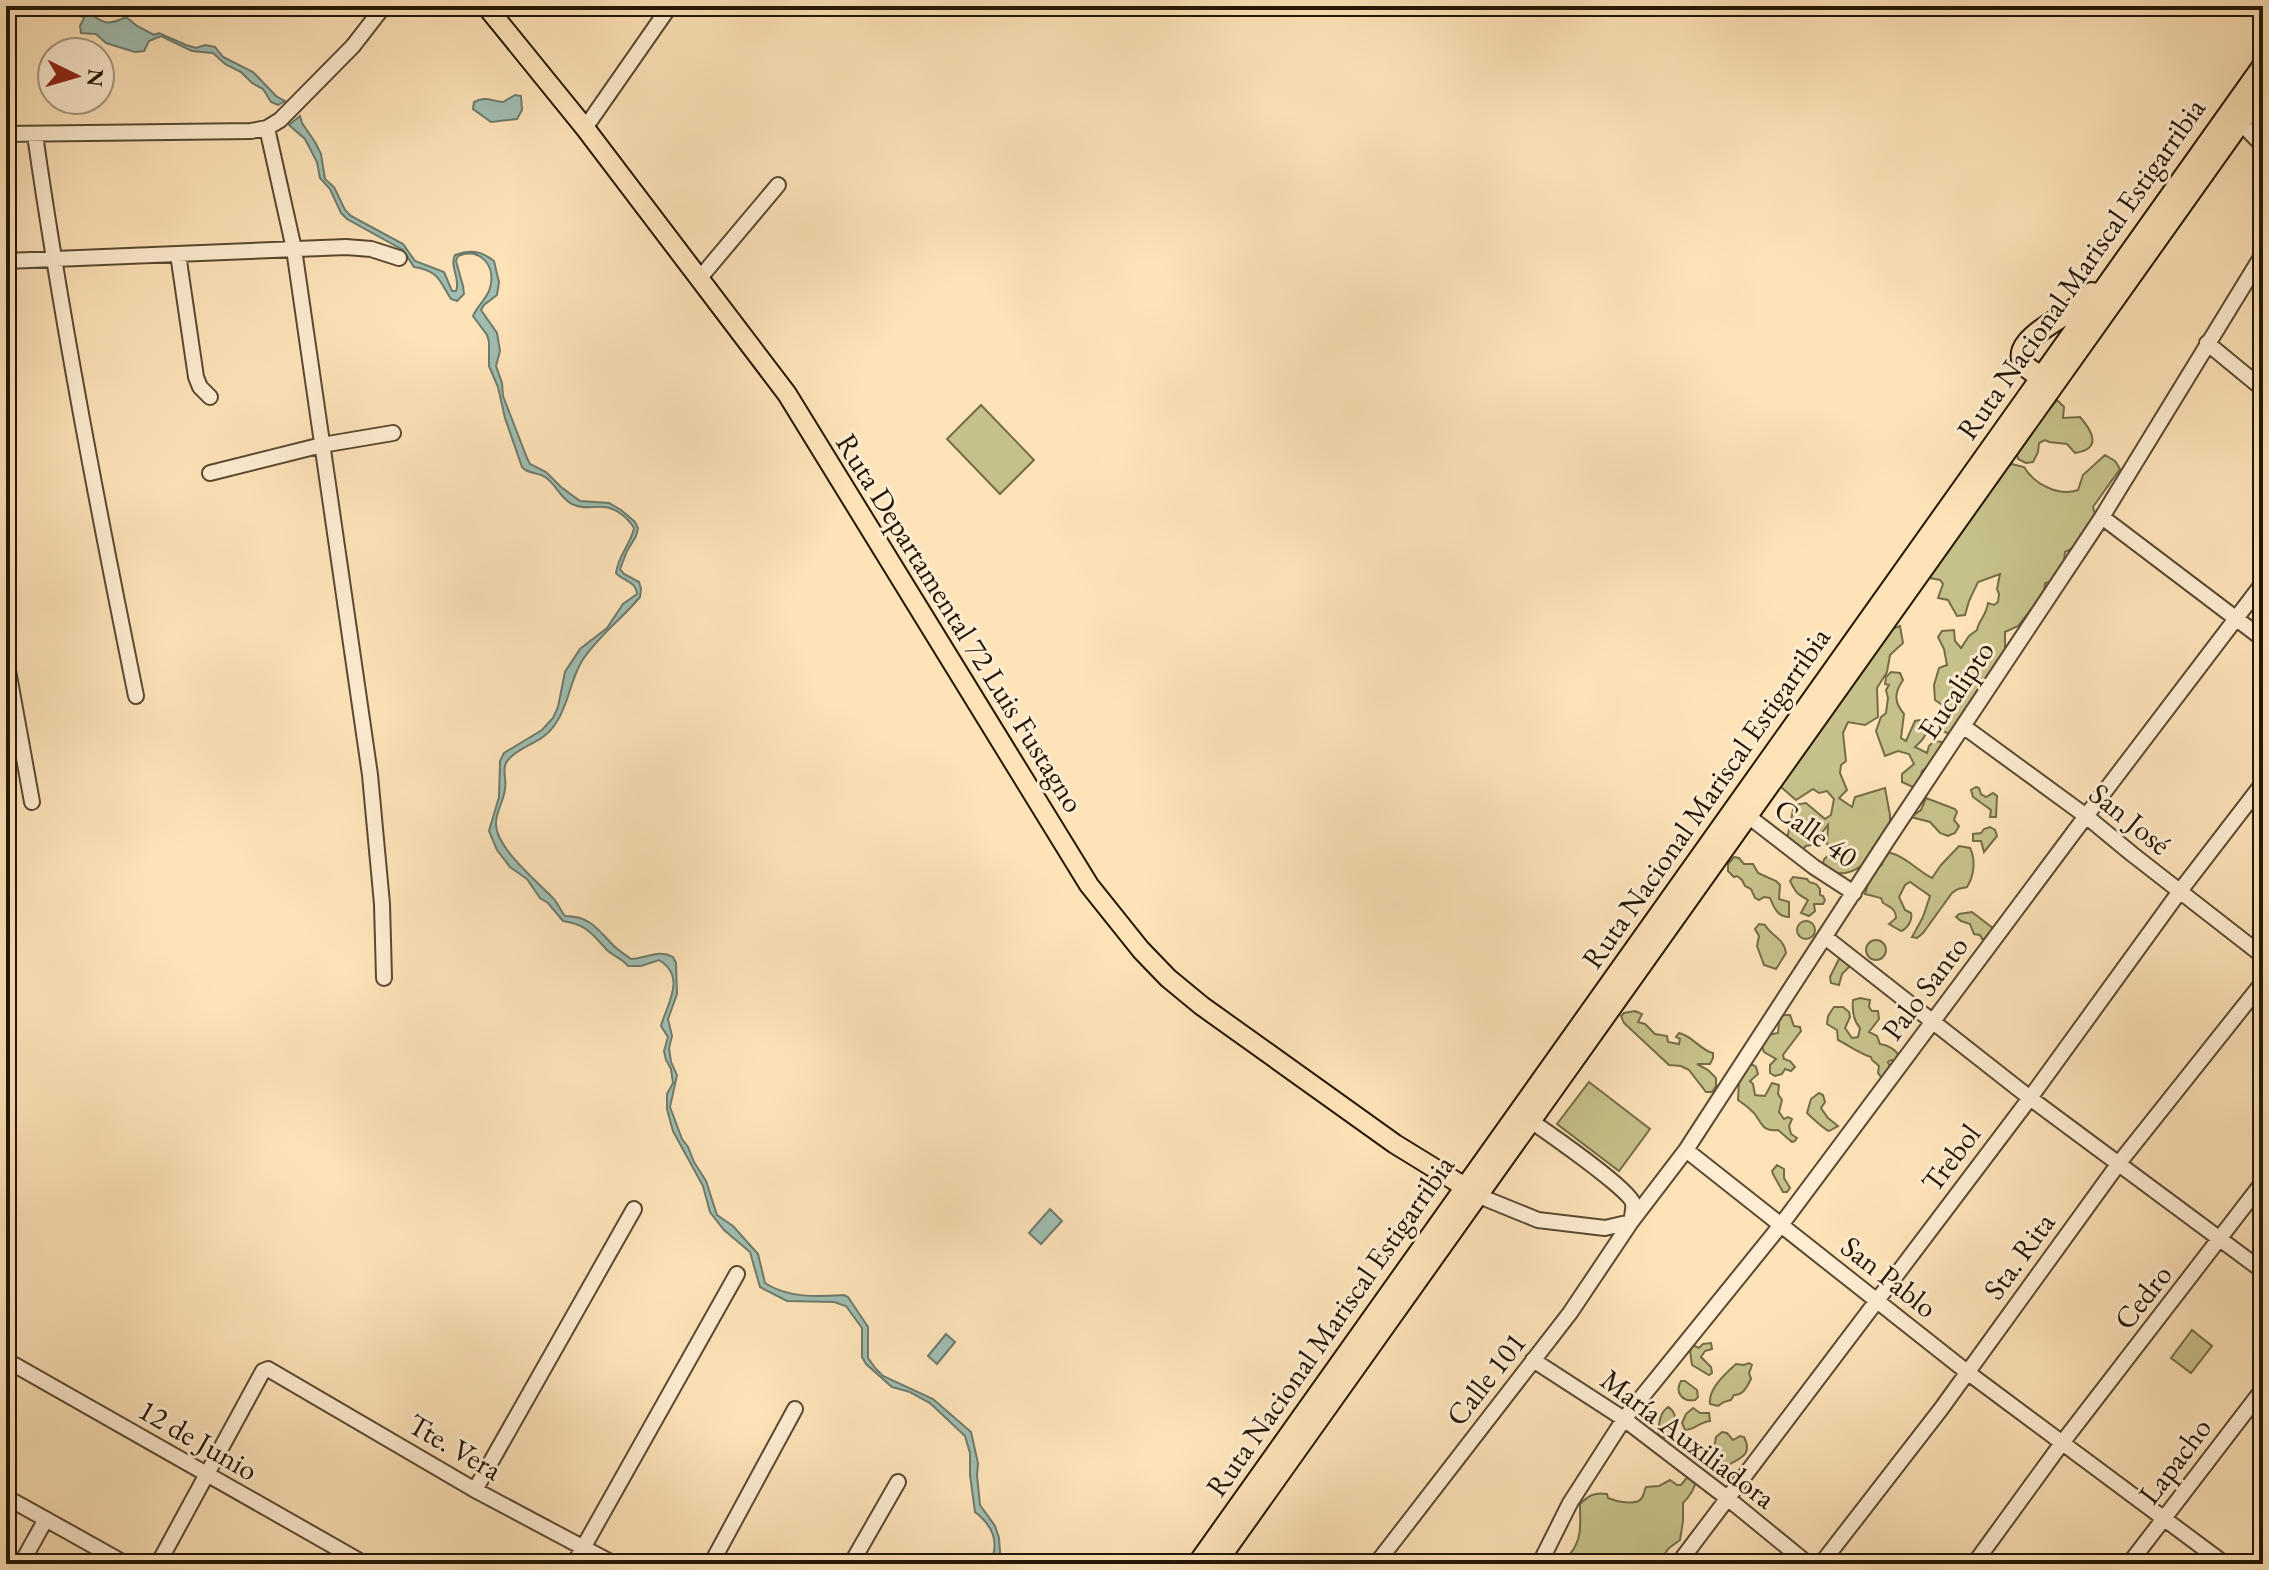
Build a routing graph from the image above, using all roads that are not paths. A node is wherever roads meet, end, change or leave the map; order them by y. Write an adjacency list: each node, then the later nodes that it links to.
1 (384, 6): 7 (street)
2 (486, 6): 8 (main road, Ruta Departamental 72 Luis Fustagno)
3 (670, 6): 8 (street)
4 (2263, 66): 13 (highway, Ruta Nacional Mariscal Estigarribia)
5 (2263, 90): 6 (highway, Ruta Nacional Mariscal Estigarribia)
6 (2240, 122): 11 (street); 22 (highway, Ruta Nacional Mariscal Estigarribia)
7 (273, 124): 10 (street); 14 (street)
8 (585, 128): 20 (main road, Ruta Departamental 72 Luis Fustagno)
9 (6, 134): 10 (street)
10 (35, 135): 18 (street)
11 (2263, 146)
12 (778, 185): 20 (street)
13 (2153, 220): 22 (highway, Ruta Nacional Mariscal Estigarribia); 22 (highway)
14 (294, 249): 15 (street); 17 (street); 26 (street)
15 (178, 254): 18 (street); 24 (street)
16 (2263, 254): 21 (street, Eucalipto)
17 (399, 258)
18 (53, 259): 19 (street); 33 (street)
19 (6, 261)
20 (699, 279): 51 (main road, Ruta Departamental 72 Luis Fustagno)
21 (2207, 343): 23 (street); 28 (street, Eucalipto)
22 (2050, 377): 37 (highway, Ruta Nacional Mariscal Estigarribia); 51 (highway, Ruta Nacional Mariscal Estigarribia)
23 (2263, 389)
24 (210, 397)
25 (393, 433): 26 (street)
26 (322, 445): 27 (street); 43 (street)
27 (210, 473)
28 (2102, 517): 30 (street); 34 (street, Eucalipto)
29 (2263, 583): 30 (street, Palo Santo)
30 (2236, 618): 31 (street); 38 (street, Palo Santo)
31 (2263, 639)
32 (6, 659): 36 (street)
33 (136, 696)
34 (1963, 726): 38 (street, San José); 40 (street, Eucalipto)
35 (2263, 783): 39 (street, Trebol)
36 (32, 802)
37 (1748, 816): 40 (street, Calle 40); 47 (highway, Ruta Nacional Mariscal Estigarribia)
38 (2086, 816): 39 (street, San José); 45 (street, Palo Santo)
39 (2180, 891): 42 (street, San José); 46 (street, Trebol)
40 (1854, 893): 41 (street, Eucalipto)
41 (1825, 937): 45 (street); 48 (street, Eucalipto)
42 (2263, 956)
43 (384, 978)
44 (2263, 982): 49 (street, Sta. Rita)
45 (1933, 1021): 46 (street); 54 (street, Palo Santo)
46 (2030, 1098): 49 (street); 58 (street, Trebol)
47 (1531, 1121): 51 (highway, Ruta Nacional Mariscal Estigarribia); 53 (street)
48 (1686, 1150): 53 (street, Calle 101); 54 (street, San Pablo)
49 (2119, 1163): 55 (street); 61 (street, Sta. Rita)
50 (2263, 1182): 55 (street, Cedro)
51 (1472, 1192): 53 (street); 82 (highway, Ruta Nacional Mariscal Estigarribia); 83 (highway, Ruta Nacional Mariscal Estigarribia)
52 (634, 1209): 68 (street)
53 (1631, 1222): 60 (street, Calle 101)
54 (1781, 1225): 58 (street, San Pablo); 64 (street, Palo Santo)
55 (2220, 1239): 56 (street); 65 (street, Cedro)
56 (2263, 1271)
57 (737, 1274): 73 (street)
58 (1875, 1300): 61 (street, San Pablo); 70 (street, Trebol)
59 (6, 1360): 66 (street, 12 de Junio)
60 (1533, 1360): 64 (street, María Auxiliadora); 84 (street, Calle 101)
61 (1967, 1372): 65 (street, San Pablo); 88 (street, Sta. Rita)
62 (2263, 1389): 71 (street, Lapacho)
63 (795, 1409): 80 (street)
64 (1624, 1419): 70 (street, María Auxiliadora); 85 (street, Palo Santo)
65 (2062, 1443): 71 (street, San Pablo); 89 (street, Cedro)
66 (207, 1475): 68 (street, Tte. Vera); 76 (street); 77 (street, 12 de Junio)
67 (898, 1482): 81 (street)
68 (475, 1490): 73 (street, Tte. Vera)
69 (6, 1497): 72 (street)
70 (1726, 1497): 86 (street, Trebol); 87 (street, María Auxiliadora)
71 (2164, 1518): 90 (street, Lapacho); 91 (street, San Pablo)
72 (46, 1519): 74 (street); 75 (street)
73 (583, 1547): 78 (street); 79 (street, Tte. Vera)
74 (21, 1564)
75 (126, 1564)
76 (158, 1564)
77 (365, 1564)
78 (574, 1564)
79 (614, 1564)
80 (711, 1564)
81 (851, 1564)
82 (1198, 1564)
83 (1215, 1564)
84 (1376, 1564)
85 (1536, 1564)
86 (1678, 1564)
87 (1808, 1564)
88 (1821, 1564)
89 (1974, 1564)
90 (2129, 1564)
91 (2225, 1564)

